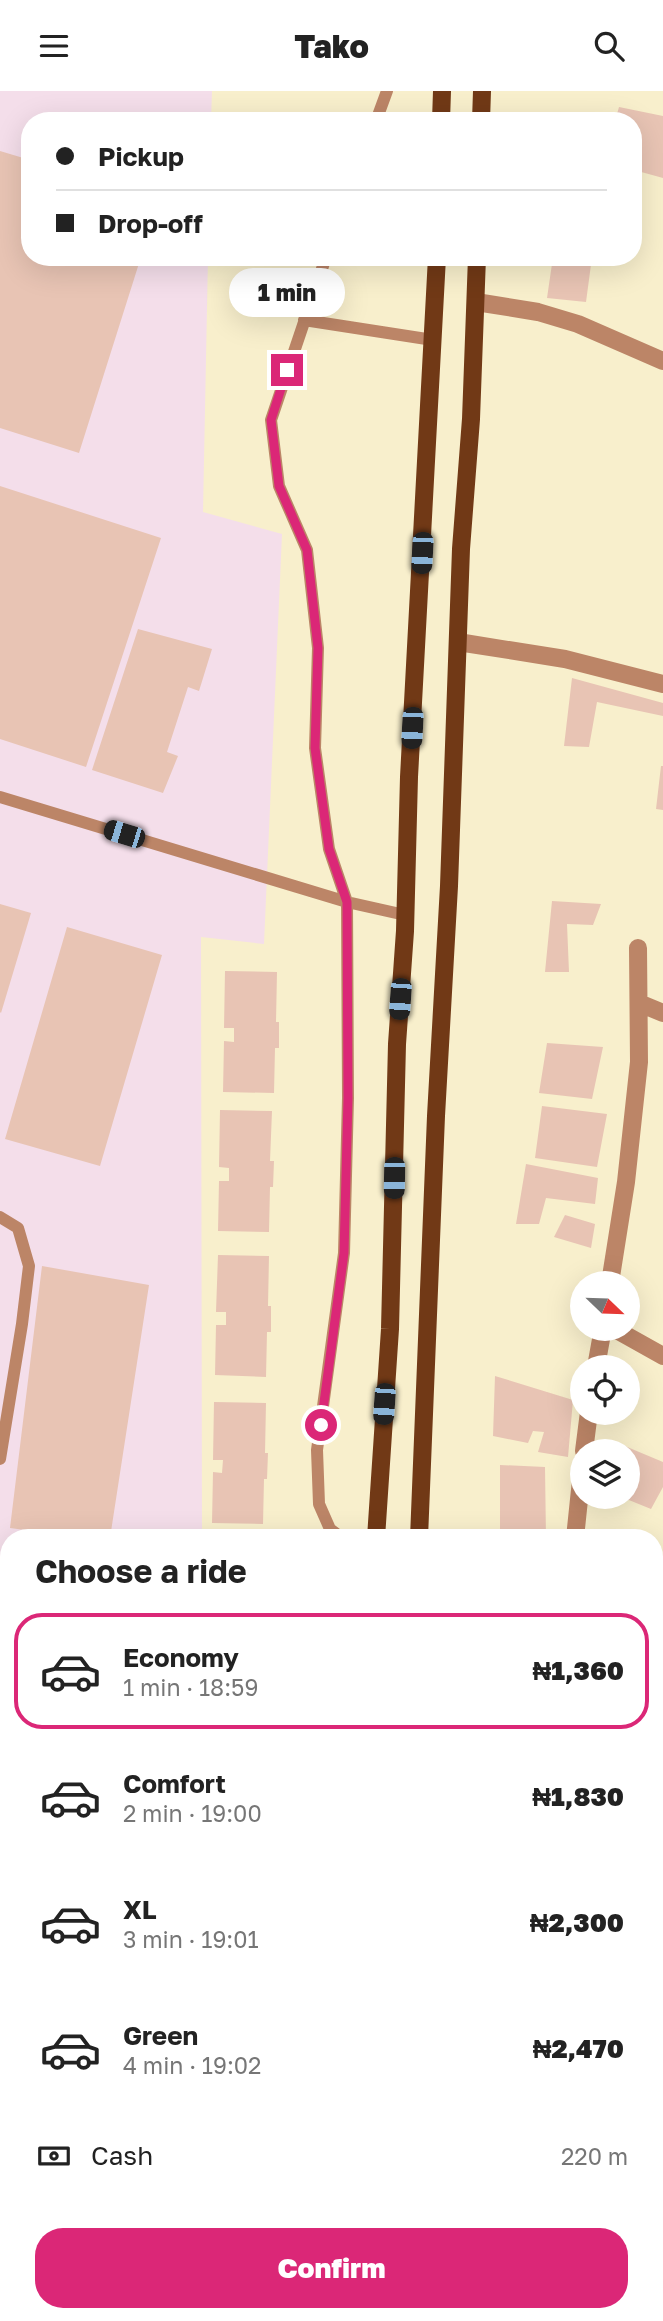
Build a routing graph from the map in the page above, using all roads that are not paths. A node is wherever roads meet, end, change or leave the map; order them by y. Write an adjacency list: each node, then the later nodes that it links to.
1 (387, 91): 4 (lane)
2 (442, 91): 5 (main road)
3 (482, 91): 6 (main road)
4 (379, 112)
5 (441, 112)
6 (481, 112)
7 (323, 266): 11 (lane)
8 (437, 266): 12 (main road)
9 (477, 266): 10 (main road)
10 (477, 302): 13 (street); 14 (main road)
11 (304, 320): 12 (lane); 17 (lane)
12 (433, 340): 18 (main road)
13 (663, 361)
14 (458, 642): 15 (street); 30 (main road)
15 (663, 684)
16 (0, 797): 17 (lane)
17 (347, 902): 18 (lane); 28 (lane)
18 (405, 915): 29 (main road)
19 (638, 948): 20 (street)
20 (639, 1003): 21 (street); 23 (street)
21 (663, 1013)
22 (0, 1217): 26 (lane)
23 (612, 1271)
24 (638, 1341): 25 (street)
25 (661, 1353)
26 (0, 1458)
27 (578, 1509): 31 (street)
28 (330, 1529)
29 (377, 1529)
30 (419, 1529)
31 (576, 1529)

